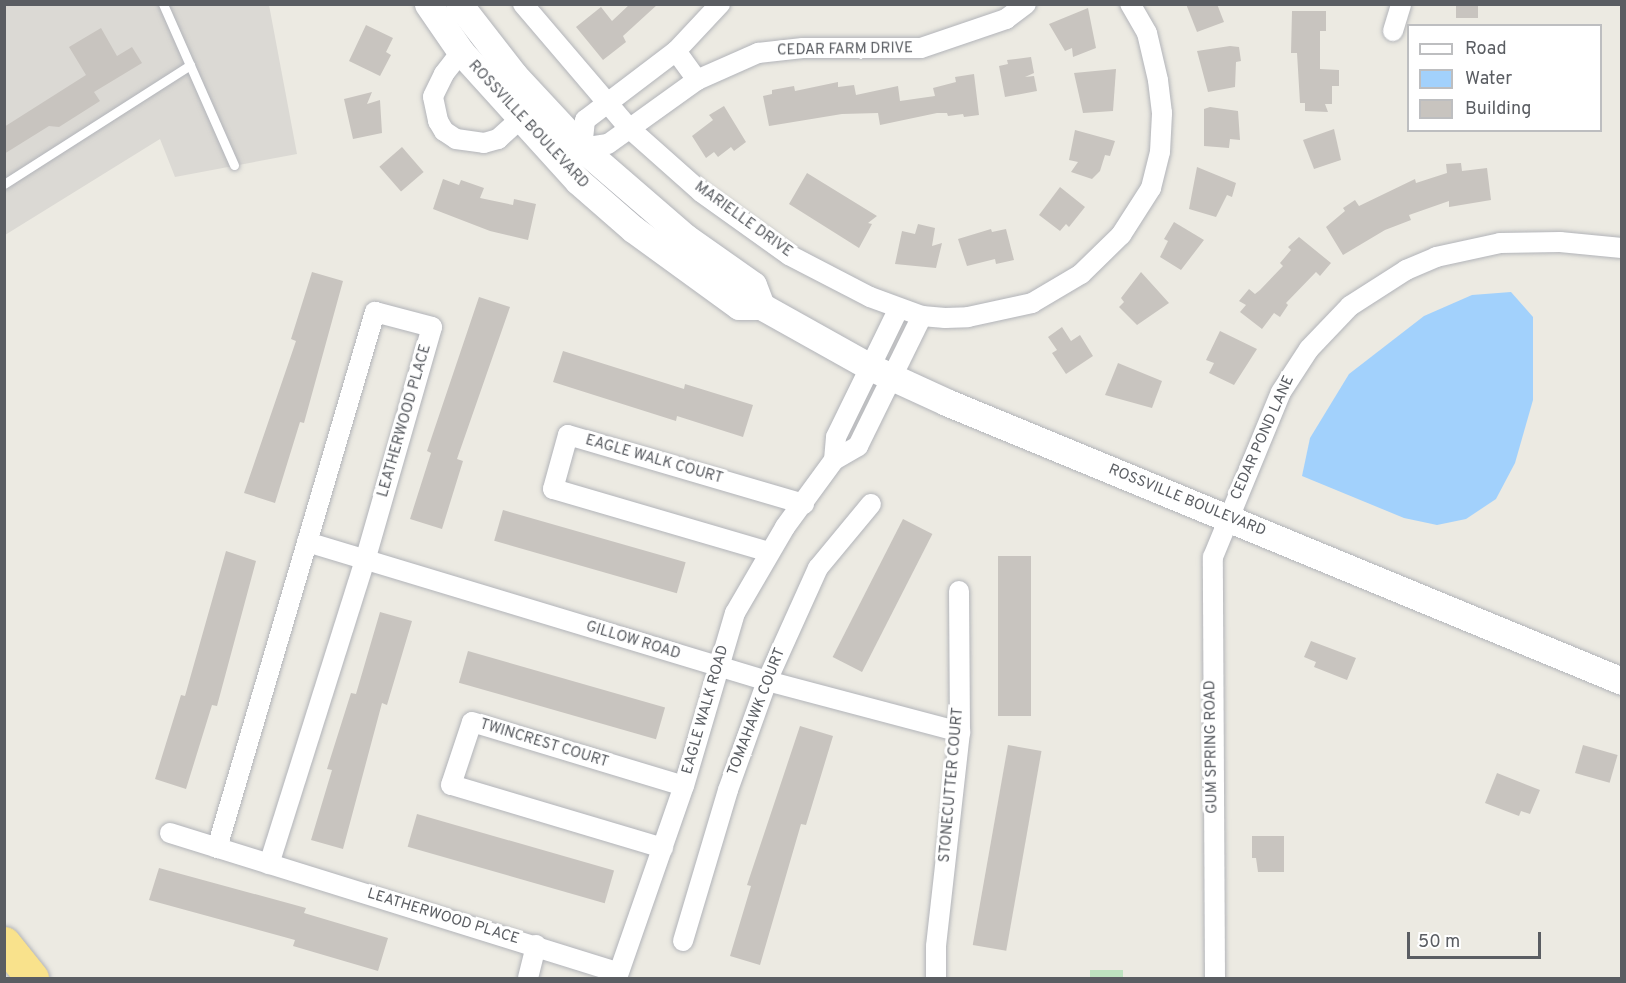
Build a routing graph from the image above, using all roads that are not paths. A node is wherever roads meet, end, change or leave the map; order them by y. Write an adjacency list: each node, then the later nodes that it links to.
1 (163, 4): 12 (lane)
2 (428, 4): 11 (main road, ROSSVILLE BOULEVARD)
3 (459, 4): 17 (main road, ROSSVILLE BOULEVARD)
4 (523, 4): 14 (street, MARIELLE DRIVE)
5 (720, 4): 10 (street)
6 (1026, 4): 13 (street, CEDAR FARM DRIVE)
7 (1130, 4): 23 (street, MARIELLE DRIVE)
8 (1401, 4): 9 (street)
9 (1394, 31)
10 (676, 51): 13 (street); 14 (street)
11 (461, 52): 15 (main road, ROSSVILLE BOULEVARD); 15 (street)
12 (190, 65): 18 (lane); 19 (lane)
13 (697, 80): 16 (street, CEDAR FARM DRIVE)
14 (607, 103): 16 (street, MARIELLE DRIVE); 17 (street)
15 (520, 119): 21 (main road, ROSSVILLE BOULEVARD)
16 (628, 128): 17 (street, CEDAR FARM DRIVE); 22 (street, MARIELLE DRIVE)
17 (582, 148): 21 (main road, ROSSVILLE BOULEVARD)
18 (234, 165)
19 (4, 184)
20 (1622, 248): 27 (street, CEDAR POND LANE)
21 (761, 306): 24 (main road, ROSSVILLE BOULEVARD)
22 (898, 310): 23 (street, MARIELLE DRIVE); 24 (street)
23 (922, 316): 24 (street)
24 (882, 372): 25 (street, EAGLE WALK ROAD); 27 (main road, ROSSVILLE BOULEVARD)
25 (804, 504): 29 (street, EAGLE WALK ROAD); 29 (street, EAGLE WALK COURT)
26 (871, 504): 33 (street, TOMAHAWK COURT)
27 (1228, 518): 34 (main road, ROSSVILLE BOULEVARD); 48 (street, GUM SPRING ROAD)
28 (307, 543): 30 (street, GILLOW ROAD); 30 (street, LEATHERWOOD PLACE); 38 (street, LEATHERWOOD PLACE)
29 (769, 552): 32 (street, EAGLE WALK ROAD)
30 (365, 560): 32 (street, GILLOW ROAD); 40 (street, LEATHERWOOD PLACE)
31 (959, 591): 35 (street, STONECUTTER COURT)
32 (717, 666): 33 (street, GILLOW ROAD); 36 (street, EAGLE WALK ROAD)
33 (767, 681): 35 (street, GILLOW ROAD); 41 (street, TOMAHAWK COURT)
34 (1622, 681)
35 (960, 732): 47 (street, STONECUTTER COURT)
36 (684, 786): 39 (street, EAGLE WALK ROAD); 39 (street, TWINCREST COURT)
37 (170, 833): 38 (street, LEATHERWOOD PLACE)
38 (217, 848): 40 (street, LEATHERWOOD PLACE)
39 (663, 848): 44 (street, EAGLE WALK ROAD)
40 (269, 864): 43 (street, LEATHERWOOD PLACE)
41 (683, 941)
42 (4, 943): 45 (highway)
43 (536, 945): 44 (street, LEATHERWOOD PLACE); 46 (street)
44 (617, 975)
45 (32, 978)
46 (528, 978)
47 (936, 978)
48 (1215, 978)

